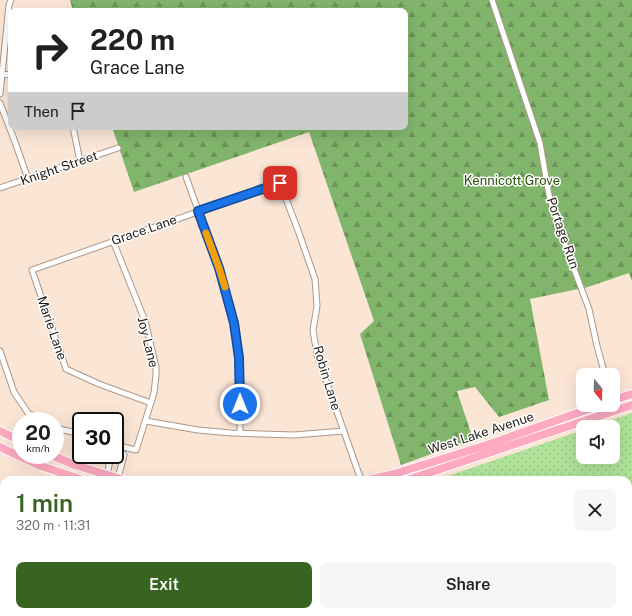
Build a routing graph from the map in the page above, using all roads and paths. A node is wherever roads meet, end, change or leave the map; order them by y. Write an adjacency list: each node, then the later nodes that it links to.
1 (492, 0): 20 (street, Portage Run)
2 (8, 22): 3 (street)
3 (2, 74): 4 (street); 5 (street)
4 (8, 75)
5 (0, 94)
6 (0, 103): 7 (street)
7 (8, 124)
8 (10, 130): 13 (street)
9 (74, 130): 11 (street)
10 (118, 148): 11 (street, Knight Street)
11 (80, 161): 13 (street, Knight Street)
12 (186, 178): 16 (street)
13 (28, 179): 15 (street, Knight Street)
14 (280, 183): 16 (street, Grace Lane); 29 (street, Robin Lane)
15 (0, 188)
16 (198, 211): 17 (street, Grace Lane); 30 (street)
17 (113, 241): 18 (street, Grace Lane); 23 (street, Joy Lane)
18 (32, 270): 23 (street, Marie Lane)
19 (0, 351): 25 (street)
20 (603, 368)
21 (632, 394): 22 (main road)
22 (620, 398)
23 (151, 403): 27 (street, Joy Lane)
24 (632, 405): 43 (main road, West Lake Avenue)
25 (27, 412)
26 (580, 412): 42 (main road, West Lake Avenue)
27 (146, 421): 30 (street); 33 (street, Joy Lane)
28 (0, 431): 31 (main road)
29 (344, 431): 30 (street); 41 (street, Robin Lane)
30 (240, 433)
31 (12, 437)
32 (0, 447): 37 (main road)
33 (124, 448)
34 (64, 460): 38 (main road)
35 (109, 464): 39 (street)
36 (122, 464): 40 (street)
37 (70, 476)
38 (101, 476)
39 (106, 476)
40 (120, 476)
41 (360, 476)
42 (385, 476)
43 (419, 476)

